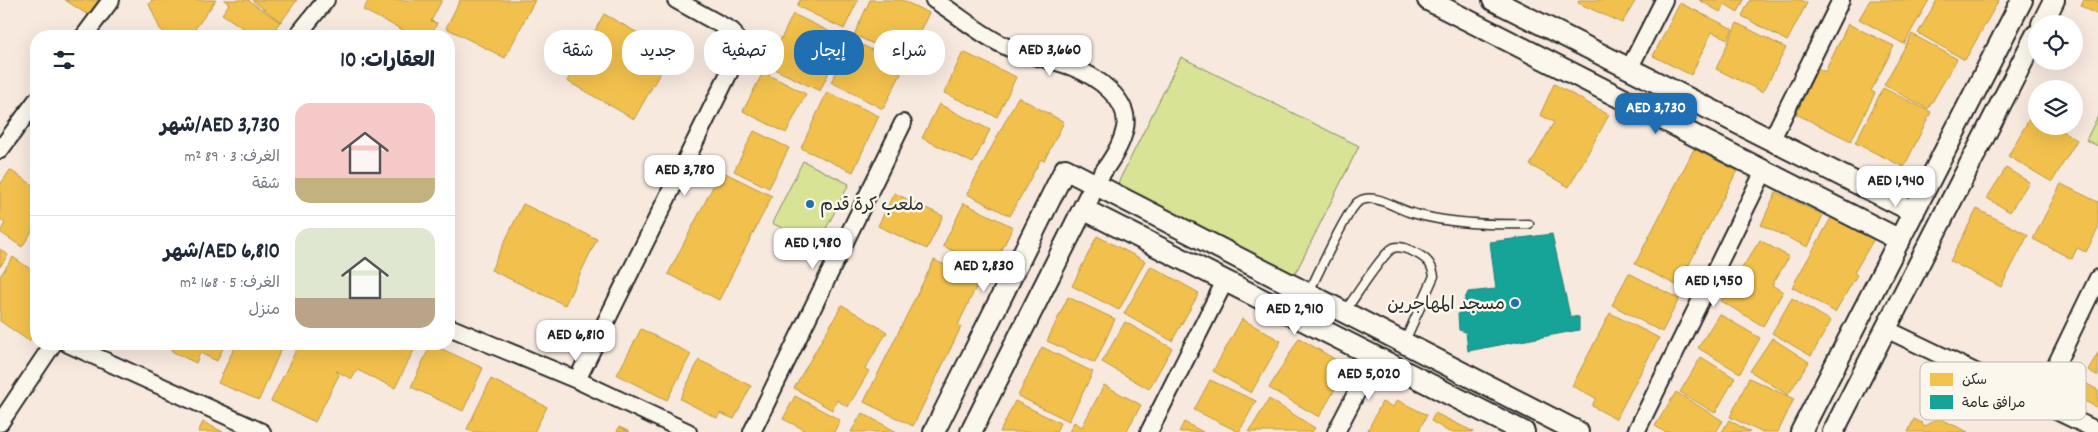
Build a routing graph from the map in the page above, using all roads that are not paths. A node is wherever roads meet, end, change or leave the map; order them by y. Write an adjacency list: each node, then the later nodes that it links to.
1 (111, 0): 12 (street)
2 (326, 0): 13 (street)
3 (676, 0): 38 (street)
4 (934, 0): 21 (street)
5 (1428, 0): 20 (street)
6 (1493, 0): 15 (street)
7 (1664, 0): 15 (street)
8 (1841, 0): 18 (street)
9 (2022, 0): 23 (street)
10 (2054, 0): 11 (street)
11 (2046, 15)
12 (88, 30)
13 (302, 30)
14 (2028, 51): 31 (street)
15 (1629, 69): 18 (street)
16 (30, 109): 19 (street)
17 (903, 123): 44 (street)
18 (1772, 141): 23 (street)
19 (0, 150)
20 (1764, 171): 25 (street); 51 (street)
21 (1094, 185): 22 (street); 28 (street); 45 (street)
22 (1083, 209): 27 (street); 46 (street)
23 (1914, 212): 25 (street)
24 (1529, 224): 28 (lane)
25 (1900, 240): 52 (street)
26 (2098, 278): 37 (street)
27 (1225, 281): 35 (street); 47 (street)
28 (1308, 294): 29 (street)
29 (1344, 312): 32 (street); 32 (lane)
30 (455, 329): 38 (street)
31 (1886, 329): 36 (street); 53 (street)
32 (1404, 343): 50 (street)
33 (49, 350): 40 (street)
34 (81, 350): 42 (street)
35 (1374, 356): 48 (street); 49 (street)
36 (1955, 362)
37 (2057, 362)
38 (577, 380): 43 (street)
39 (2077, 420): 41 (street)
40 (0, 423)
41 (2098, 430)
42 (262, 432)
43 (688, 432)
44 (752, 432)
45 (934, 432)
46 (971, 432)
47 (1149, 432)
48 (1336, 432)
49 (1524, 432)
50 (1578, 432)
51 (1636, 432)
52 (1801, 432)
53 (1833, 432)

